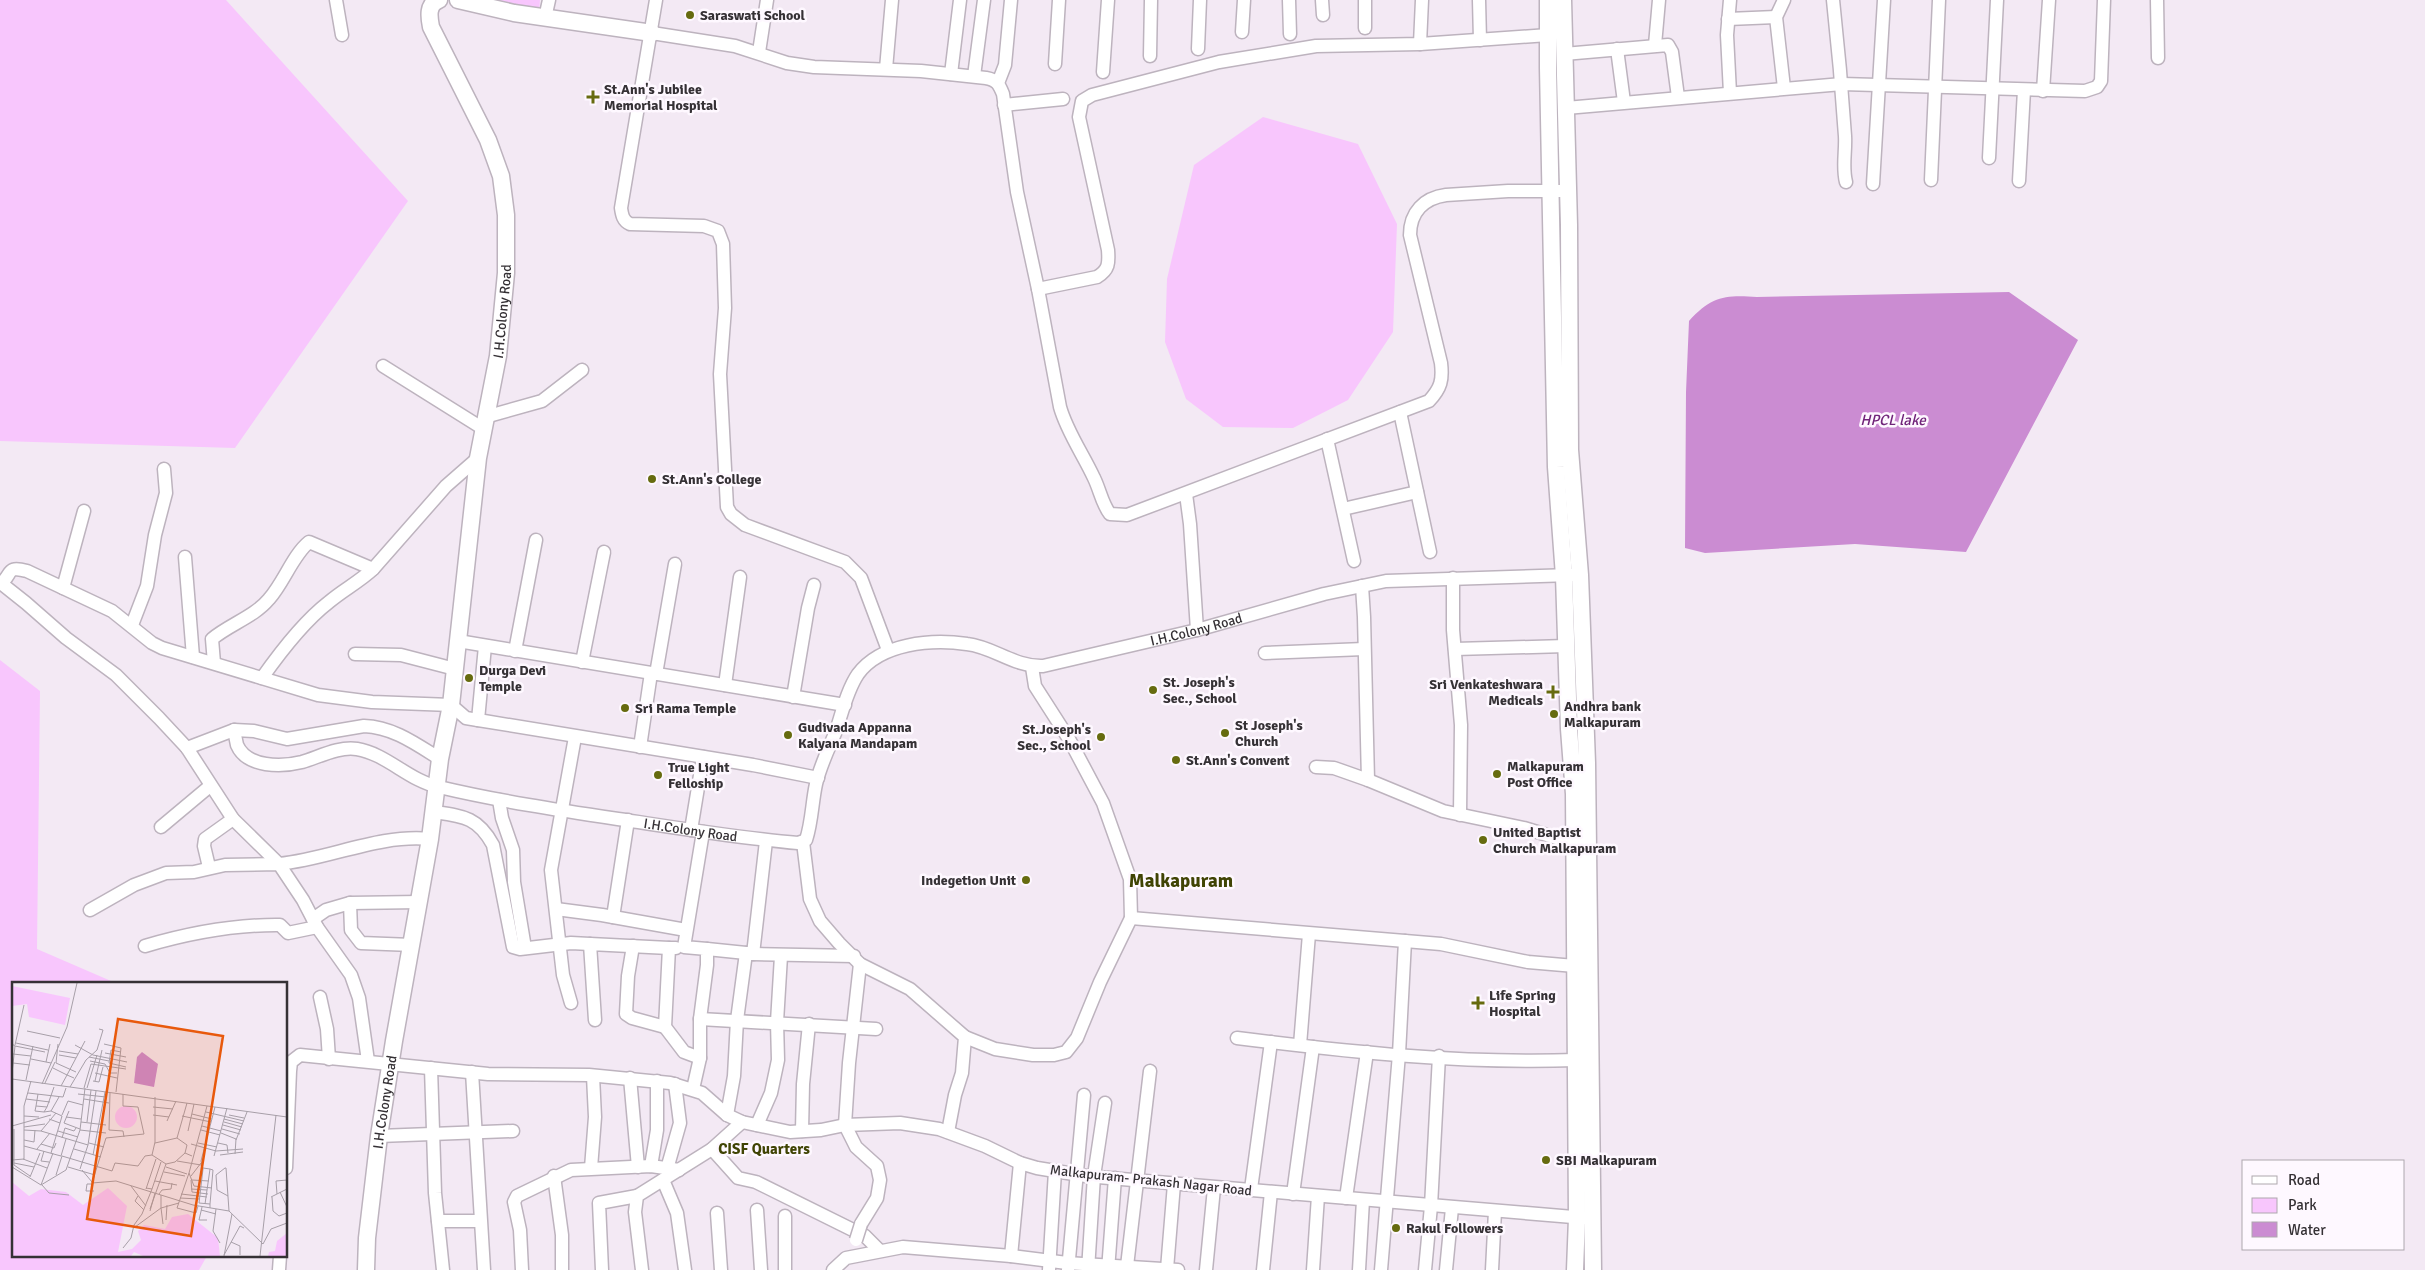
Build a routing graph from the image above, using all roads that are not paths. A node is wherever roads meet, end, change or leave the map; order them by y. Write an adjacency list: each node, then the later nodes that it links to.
1 (336, 0): 42 (street)
2 (458, 0): 35 (main road)
3 (549, 0): 35 (street)
4 (656, 0): 39 (street)
5 (767, 0): 48 (street)
6 (892, 0): 53 (street)
7 (960, 0): 55 (street)
8 (984, 0): 56 (street)
9 (1011, 0): 57 (street)
10 (1060, 0): 52 (street)
11 (1108, 0): 54 (street)
12 (1151, 0): 50 (street)
13 (1200, 0): 47 (street)
14 (1244, 0): 38 (street)
15 (1289, 0): 40 (street)
16 (1322, 0): 33 (street)
17 (1365, 0): 37 (street)
18 (1422, 0): 44 (street)
19 (1479, 0): 43 (street)
20 (1548, 0): 41 (main road)
21 (1563, 0): 49 (main road)
22 (1659, 0): 45 (street)
23 (1730, 0): 36 (street)
24 (1784, 0): 34 (street)
25 (1833, 0): 58 (street)
26 (1884, 0): 59 (street)
27 (1939, 0): 60 (street)
28 (1997, 0): 62 (street)
29 (2049, 0): 64 (street)
30 (2104, 0): 64 (street)
31 (2157, 0): 51 (street)
32 (431, 3): 82 (main road, I.H.Colony Road)
33 (1323, 16)
34 (1776, 17): 36 (street); 61 (street)
35 (545, 18): 39 (main road)
36 (1728, 18): 65 (street)
37 (1365, 28)
38 (1242, 32)
39 (652, 34): 48 (street); 111 (street)
40 (1290, 34)
41 (1548, 34): 43 (street); 76 (main road)
42 (342, 35)
43 (1480, 40): 44 (street)
44 (1420, 44): 78 (street)
45 (1655, 45): 46 (street); 66 (street)
46 (1617, 49): 49 (street); 68 (street)
47 (1198, 50)
48 (759, 52): 53 (street)
49 (1564, 54): 70 (main road)
50 (1150, 56)
51 (2158, 58)
52 (1055, 64)
53 (886, 69): 55 (street)
54 (1103, 72)
55 (950, 74): 56 (street)
56 (974, 76): 57 (street)
57 (998, 83): 69 (street)
58 (1842, 84): 59 (street); 61 (street); 74 (street)
59 (1879, 85): 60 (street); 75 (street)
60 (1935, 87): 62 (street); 72 (street)
61 (1784, 88): 65 (street)
62 (1994, 89): 63 (street); 71 (street)
63 (2024, 90): 64 (street); 73 (street)
64 (2043, 91)
65 (1730, 93): 66 (street)
66 (1678, 98): 68 (street)
67 (1063, 99): 69 (street)
68 (1624, 102): 70 (street)
69 (1004, 105): 78 (street)
70 (1566, 108): 77 (main road)
71 (1989, 158)
72 (1931, 180)
73 (2019, 181)
74 (1846, 182)
75 (1873, 184)
76 (1550, 191): 77 (street); 81 (street); 97 (main road)
77 (1568, 191): 97 (main road)
78 (1038, 288): 87 (street)
79 (383, 366): 82 (street)
80 (582, 370): 82 (street)
81 (1400, 412): 83 (street); 86 (street)
82 (483, 422): 84 (main road, I.H.Colony Road)
83 (1327, 439): 87 (street); 88 (street)
84 (478, 458): 96 (street); 106 (main road, I.H.Colony Road)
85 (164, 469): 104 (street)
86 (1417, 492): 88 (street); 92 (street)
87 (1186, 494): 105 (street)
88 (1343, 509): 94 (street)
89 (84, 511): 103 (street)
90 (536, 540): 112 (street)
91 (604, 552): 116 (street)
92 (1430, 552)
93 (185, 557): 115 (street)
94 (1354, 560)
95 (675, 564): 120 (street)
96 (373, 569): 117 (street); 121 (street)
97 (1572, 576): 99 (street, I.H.Colony Road); 108 (main road); 127 (main road)
98 (740, 577): 122 (street)
99 (1453, 578): 102 (street, I.H.Colony Road); 110 (street)
100 (4, 579): 103 (street); 132 (street)
101 (814, 585): 123 (street)
102 (1362, 586): 105 (street, I.H.Colony Road); 109 (street)
103 (63, 588): 104 (street)
104 (132, 625): 115 (street)
105 (1197, 630): 118 (street, I.H.Colony Road)
106 (458, 641): 107 (street); 119 (main road, I.H.Colony Road)
107 (485, 646): 112 (street); 128 (street)
108 (1566, 646): 110 (street); 126 (main road)
109 (1364, 649): 113 (street); 137 (street)
110 (1455, 649): 143 (street)
111 (888, 650): 118 (street, I.H.Colony Road); 125 (street, I.H.Colony Road)
112 (515, 651): 116 (street)
113 (1265, 653)
114 (354, 654): 119 (street)
115 (193, 657): 117 (street)
116 (582, 662): 120 (street)
117 (214, 663): 121 (street)
118 (1032, 667): 159 (street)
119 (455, 669): 124 (main road, I.H.Colony Road)
120 (654, 673): 122 (street); 131 (street)
121 (262, 678): 124 (street)
122 (725, 685): 123 (street)
123 (793, 697): 125 (street)
124 (451, 705): 128 (street); 134 (main road, I.H.Colony Road)
125 (844, 706): 136 (street, I.H.Colony Road)
126 (1568, 709): 127 (main road); 151 (main road)
127 (1586, 709): 247 (main road)
128 (478, 720): 130 (street)
129 (234, 730): 132 (street); 134 (street); 139 (street)
130 (575, 737): 131 (street); 141 (street)
131 (640, 747): 133 (street)
132 (187, 748): 138 (street)
133 (703, 757): 136 (street); 147 (street)
134 (440, 759): 139 (main road, I.H.Colony Road)
135 (1316, 767): 137 (street)
136 (818, 778): 150 (street, I.H.Colony Road)
137 (1368, 780): 143 (street)
138 (210, 786): 144 (street); 146 (street)
139 (437, 787): 140 (street, I.H.Colony Road); 142 (main road, I.H.Colony Road)
140 (499, 800): 141 (street, I.H.Colony Road); 170 (street)
141 (563, 810): 145 (street, I.H.Colony Road); 156 (street)
142 (434, 812): 148 (main road, I.H.Colony Road); 170 (street)
143 (1460, 815): 151 (street)
144 (233, 819): 152 (street); 153 (street)
145 (628, 820): 147 (street, I.H.Colony Road); 158 (street)
146 (161, 827)
147 (697, 831): 149 (street, I.H.Colony Road); 161 (street)
148 (430, 839): 152 (street); 154 (main road, I.H.Colony Road)
149 (766, 840): 150 (street, I.H.Colony Road); 173 (street)
150 (803, 842): 175 (street)
151 (1573, 843): 176 (main road)
152 (279, 864): 153 (street); 160 (street)
153 (209, 867): 157 (street)
154 (420, 902): 155 (street); 166 (main road, I.H.Colony Road)
155 (350, 903): 160 (street); 166 (street)
156 (556, 909): 158 (street); 164 (street)
157 (90, 910)
158 (613, 917): 161 (street)
159 (1131, 918): 162 (street); 187 (street)
160 (315, 923): 167 (street); 197 (street)
161 (686, 930): 169 (street)
162 (1310, 934): 163 (street); 190 (street)
163 (1405, 941): 176 (street); 192 (street)
164 (561, 944): 165 (street); 170 (street); 178 (street)
165 (590, 944): 168 (street); 180 (street)
166 (412, 945): 198 (main road, I.H.Colony Road)
167 (145, 946)
168 (633, 946): 171 (street); 184 (street)
169 (684, 947): 171 (street); 172 (street)
170 (525, 948)
171 (669, 948): 184 (street)
172 (707, 948): 173 (street); 179 (street)
173 (749, 954): 174 (street); 181 (street)
174 (781, 956): 175 (street); 182 (street)
175 (857, 960): 185 (street); 187 (street)
176 (1575, 966): 196 (main road)
177 (320, 996): 195 (street)
178 (571, 1003)
179 (700, 1019): 181 (street); 194 (street)
180 (595, 1020)
181 (737, 1020): 182 (street); 209 (street)
182 (777, 1022): 183 (street); 211 (street)
183 (809, 1024): 185 (street); 214 (street)
184 (665, 1027): 194 (street)
185 (852, 1028): 186 (street); 212 (street)
186 (876, 1029)
187 (965, 1037): 215 (street)
188 (1237, 1038): 189 (street)
189 (1271, 1042): 190 (street); 233 (street)
190 (1307, 1046): 191 (street); 235 (street)
191 (1367, 1052): 192 (street); 238 (street)
192 (1399, 1054): 193 (street); 240 (street)
193 (1439, 1056): 196 (street); 241 (street)
194 (700, 1058): 206 (street)
195 (329, 1059): 197 (street); 216 (street)
196 (1576, 1060): 247 (main road)
197 (368, 1061): 198 (street)
198 (390, 1064): 199 (street); 219 (main road, I.H.Colony Road)
199 (432, 1068): 201 (street); 218 (street)
200 (1150, 1071): 230 (street)
201 (472, 1072): 202 (street); 217 (street)
202 (593, 1076): 203 (street); 223 (street)
203 (630, 1078): 204 (street); 222 (street)
204 (657, 1081): 205 (street); 222 (street)
205 (675, 1084): 206 (street); 225 (street)
206 (693, 1088): 209 (street, Malkapuram- Prakash Nagar Road)
207 (1084, 1095): 226 (street)
208 (1105, 1103): 228 (street)
209 (726, 1115): 210 (street, Malkapuram- Prakash Nagar Road)
210 (742, 1122): 211 (street, Malkapuram- Prakash Nagar Road); 220 (street)
211 (756, 1124): 214 (street, Malkapuram- Prakash Nagar Road)
212 (846, 1125): 214 (street, Malkapuram- Prakash Nagar Road); 215 (street, Malkapuram- Prakash Nagar Road); 251 (street, bridge)
213 (513, 1131): 217 (street)
214 (802, 1131)
215 (948, 1132): 221 (street, Malkapuram- Prakash Nagar Road)
216 (288, 1133)
217 (476, 1133): 218 (street); 249 (street)
218 (433, 1134): 219 (street); 248 (street)
219 (379, 1136): 260 (main road, I.H.Colony Road)
220 (712, 1149): 225 (street); 250 (street)
221 (1020, 1163): 224 (street, Malkapuram- Prakash Nagar Road); 252 (street)
222 (645, 1167): 223 (street); 225 (street)
223 (591, 1168): 227 (street)
224 (1054, 1171): 226 (street, Malkapuram- Prakash Nagar Road); 254 (street)
225 (670, 1173): 236 (street); 267 (street)
226 (1077, 1174): 228 (street, Malkapuram- Prakash Nagar Road); 255 (street)
227 (554, 1176): 263 (street); 264 (street)
228 (1094, 1176): 229 (street, Malkapuram- Prakash Nagar Road); 257 (street)
229 (1116, 1178): 230 (street, Malkapuram- Prakash Nagar Road); 258 (street)
230 (1136, 1180): 231 (street, Malkapuram- Prakash Nagar Road); 256 (street)
231 (1174, 1184): 232 (street, Malkapuram- Prakash Nagar Road); 272 (street)
232 (1214, 1188): 233 (street, Malkapuram- Prakash Nagar Road); 273 (street)
233 (1251, 1189): 234 (street, Malkapuram- Prakash Nagar Road)
234 (1271, 1192): 235 (street, Malkapuram- Prakash Nagar Road); 274 (street)
235 (1293, 1194): 237 (street, Malkapuram- Prakash Nagar Road)
236 (637, 1196): 265 (street); 266 (street)
237 (1318, 1196): 238 (street, Malkapuram- Prakash Nagar Road); 275 (street)
238 (1346, 1198): 239 (street, Malkapuram- Prakash Nagar Road)
239 (1363, 1200): 240 (street, Malkapuram- Prakash Nagar Road); 276 (street)
240 (1385, 1203): 241 (street, Malkapuram- Prakash Nagar Road); 277 (street)
241 (1431, 1206): 242 (street, Malkapuram- Prakash Nagar Road); 278 (street)
242 (1452, 1208): 244 (street, Malkapuram- Prakash Nagar Road); 279 (street)
243 (757, 1210): 269 (street)
244 (1495, 1211): 247 (street, Malkapuram- Prakash Nagar Road); 280 (street)
245 (717, 1213): 268 (street)
246 (785, 1216): 270 (street)
247 (1585, 1218): 281 (main road); 282 (main road)
248 (438, 1221): 249 (street); 261 (street)
249 (480, 1221): 262 (street)
250 (883, 1250): 251 (street); 252 (street)
251 (855, 1256): 271 (street)
252 (1011, 1256): 253 (street)
253 (1029, 1264): 254 (street)
254 (1050, 1265): 255 (street)
255 (1068, 1266): 257 (street)
256 (1127, 1266): 258 (street); 259 (street)
257 (1089, 1267): 258 (street)
258 (1108, 1267)
259 (1146, 1268): 272 (street)
260 (366, 1270)
261 (443, 1270)
262 (484, 1270)
263 (522, 1270)
264 (562, 1270)
265 (602, 1270)
266 (642, 1270)
267 (685, 1270)
268 (721, 1270)
269 (761, 1270)
270 (785, 1270)
271 (833, 1270)
272 (1172, 1270)
273 (1206, 1270)
274 (1263, 1270)
275 (1313, 1270)
276 (1359, 1270)
277 (1381, 1270)
278 (1425, 1270)
279 (1446, 1270)
280 (1492, 1270)
281 (1575, 1270)
282 (1593, 1270)

